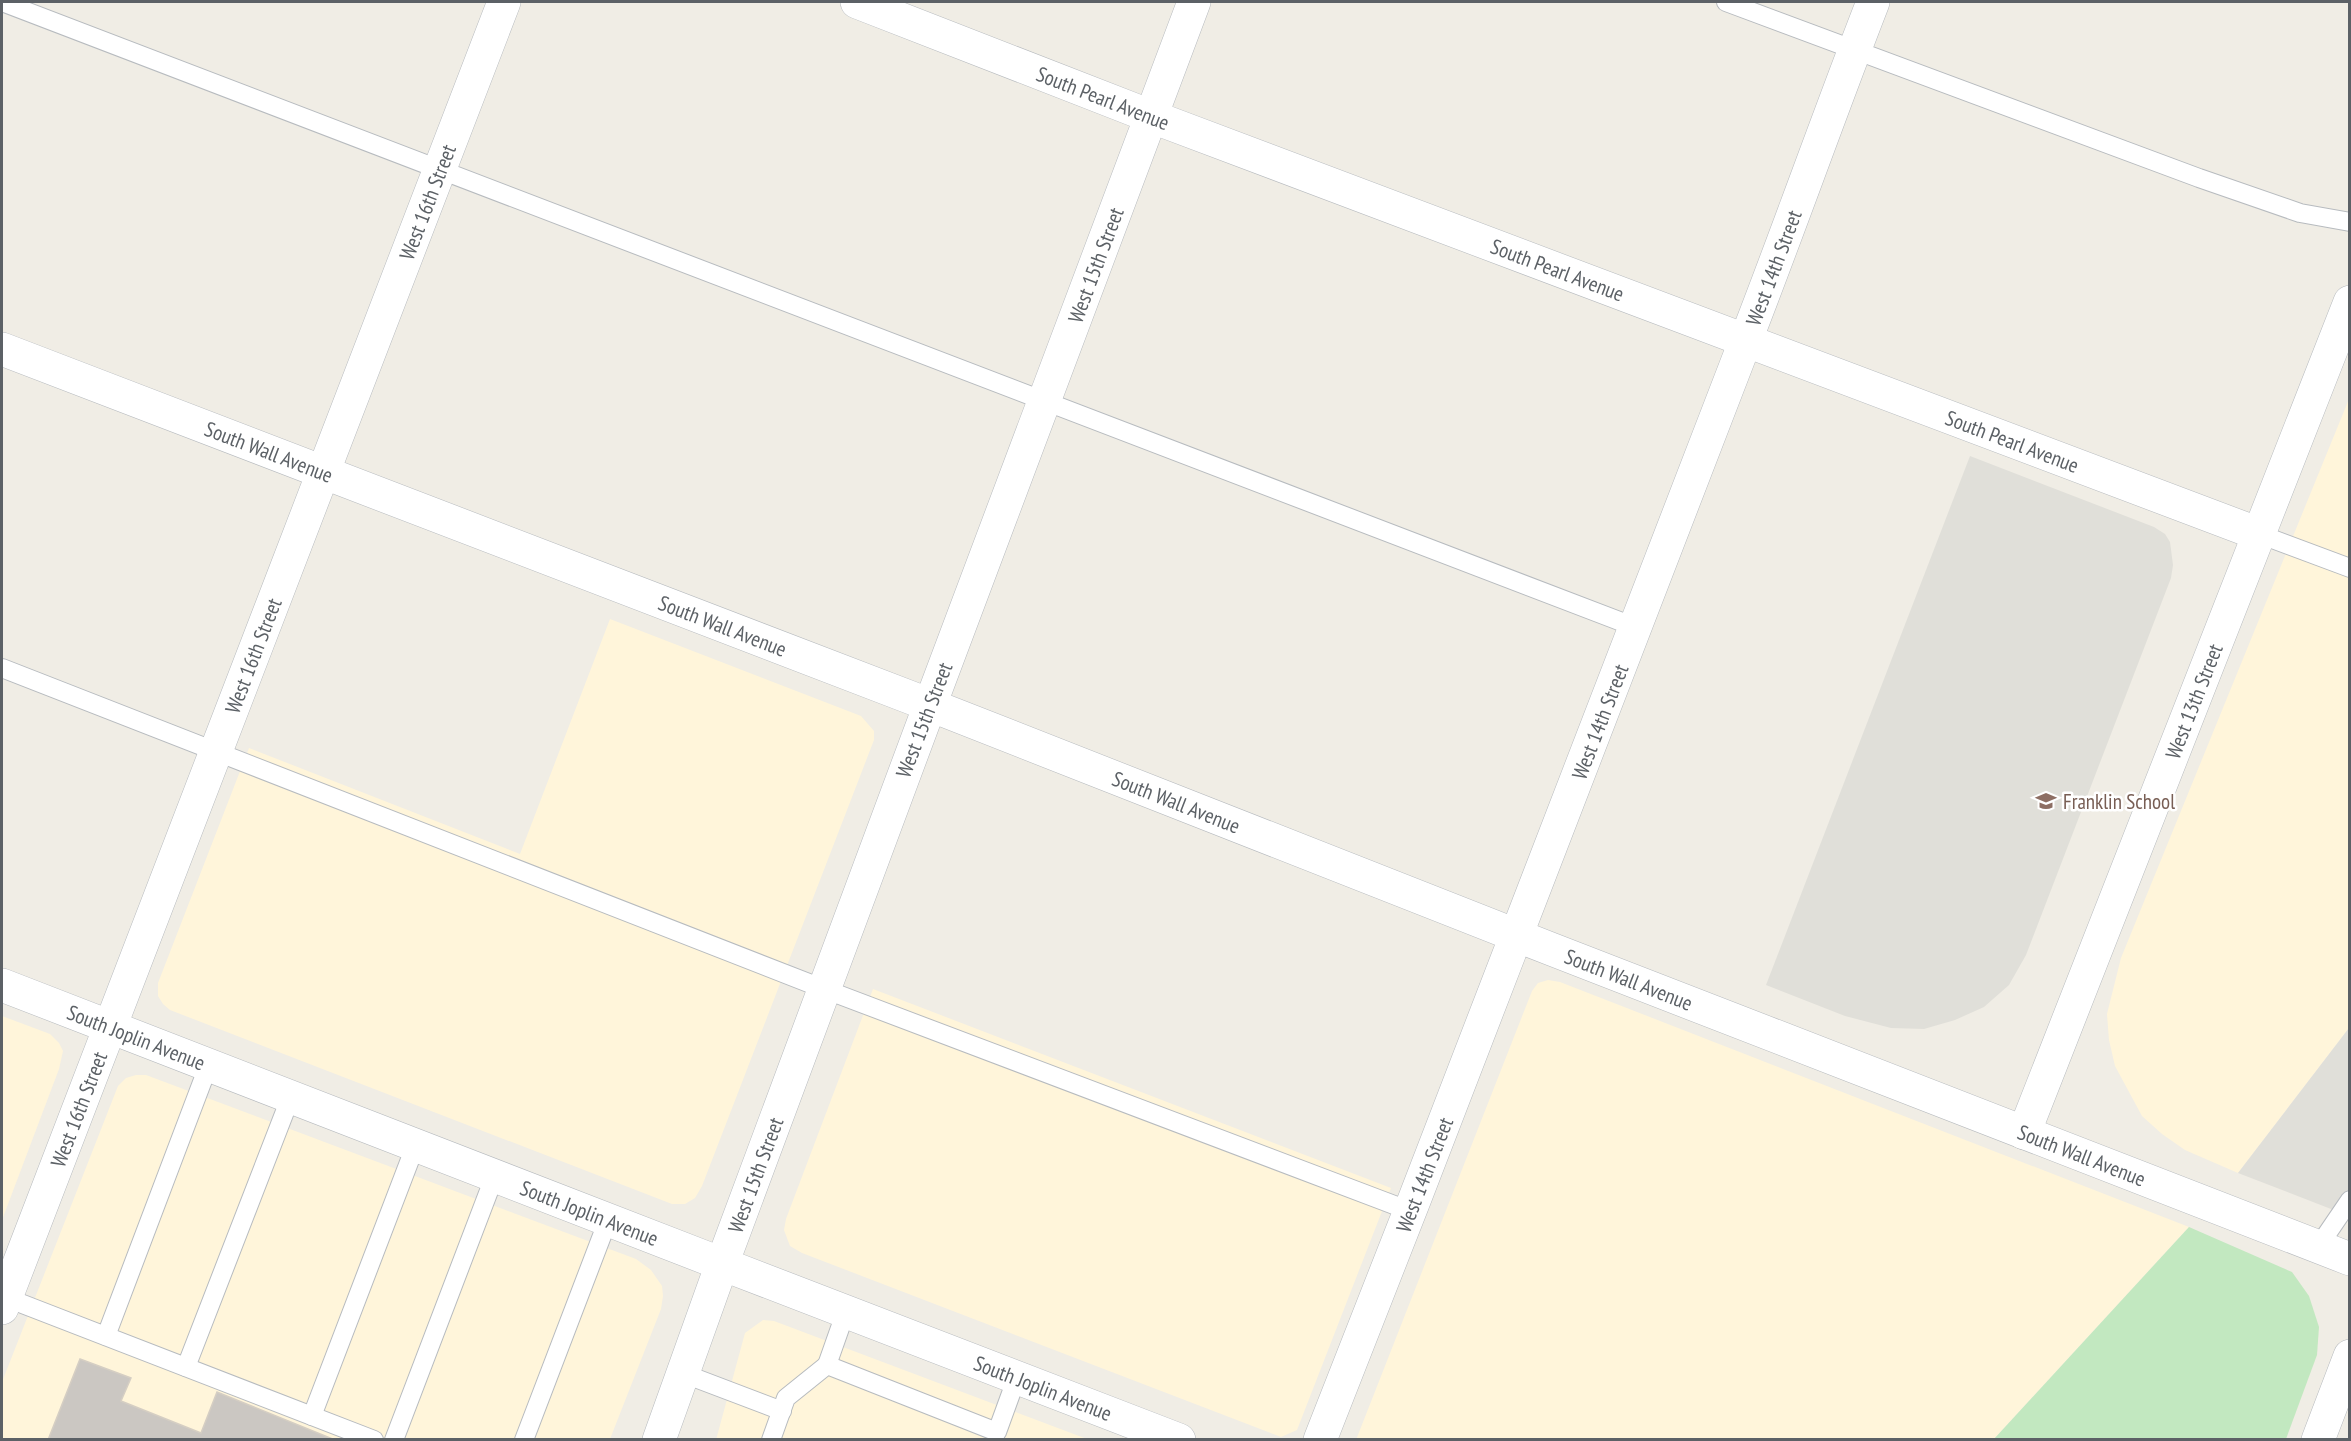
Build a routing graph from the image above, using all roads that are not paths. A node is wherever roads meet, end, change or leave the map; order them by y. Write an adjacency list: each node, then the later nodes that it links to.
1 (2, 2): 9 (lane)
2 (504, 2): 9 (street, West 16th Street)
3 (857, 2): 8 (street, South Pearl Avenue)
4 (1194, 2): 8 (street, West 15th Street)
5 (1726, 2): 7 (lane)
6 (1873, 2): 7 (street, West 14th Street)
7 (1854, 51): 10 (lane); 12 (street, West 14th Street)
8 (1150, 116): 12 (street, South Pearl Avenue); 14 (street, West 15th Street)
9 (440, 169): 14 (lane); 15 (street, West 16th Street)
10 (2349, 222)
11 (2349, 302): 16 (street, West 13th Street)
12 (1746, 341): 16 (street, South Pearl Avenue); 18 (street, West 14th Street)
13 (2, 349): 15 (street, South Wall Avenue)
14 (1044, 400): 18 (lane); 20 (street, West 15th Street)
15 (323, 472): 20 (street, South Wall Avenue); 21 (street, West 16th Street)
16 (2259, 534): 17 (lane); 28 (street, West 13th Street)
17 (2349, 568)
18 (1635, 627): 22 (street, West 14th Street)
19 (2, 668): 21 (lane)
20 (930, 705): 22 (street, South Wall Avenue); 24 (street, West 15th Street)
21 (216, 750): 24 (lane); 25 (street, West 16th Street)
22 (1518, 936): 28 (street, South Wall Avenue); 32 (street, West 14th Street)
23 (2, 985): 25 (street, South Joplin Avenue)
24 (824, 989): 32 (lane); 36 (street, West 15th Street)
25 (110, 1026): 26 (street, South Joplin Avenue); 37 (street, West 16th Street)
26 (209, 1065): 27 (street, South Joplin Avenue); 39 (lane)
27 (291, 1096): 29 (street, South Joplin Avenue); 42 (lane)
28 (2024, 1133): 34 (street, South Wall Avenue)
29 (416, 1144): 30 (street, South Joplin Avenue); 46 (lane)
30 (495, 1175): 33 (street, South Joplin Avenue); 48 (lane)
31 (2349, 1200): 34 (lane)
32 (1410, 1211): 53 (street, West 14th Street)
33 (608, 1220): 36 (street, South Joplin Avenue); 49 (lane)
34 (2318, 1247): 35 (street, South Wall Avenue)
35 (2349, 1258)
36 (722, 1264): 38 (street, South Joplin Avenue); 43 (street, West 15th Street)
37 (3, 1301): 39 (lane)
38 (846, 1311): 41 (lane); 44 (street, South Joplin Avenue)
39 (106, 1336): 42 (lane)
40 (2349, 1356): 54 (street)
41 (827, 1365): 44 (lane); 45 (lane)
42 (186, 1367): 46 (lane)
43 (682, 1373): 45 (lane); 50 (street, West 15th Street)
44 (1017, 1377): 52 (street, South Joplin Avenue)
45 (782, 1411): 51 (lane)
46 (312, 1416): 47 (lane)
47 (374, 1440)
48 (394, 1440)
49 (524, 1440)
50 (659, 1440)
51 (771, 1440)
52 (1179, 1440)
53 (1320, 1440)
54 (2318, 1440)

